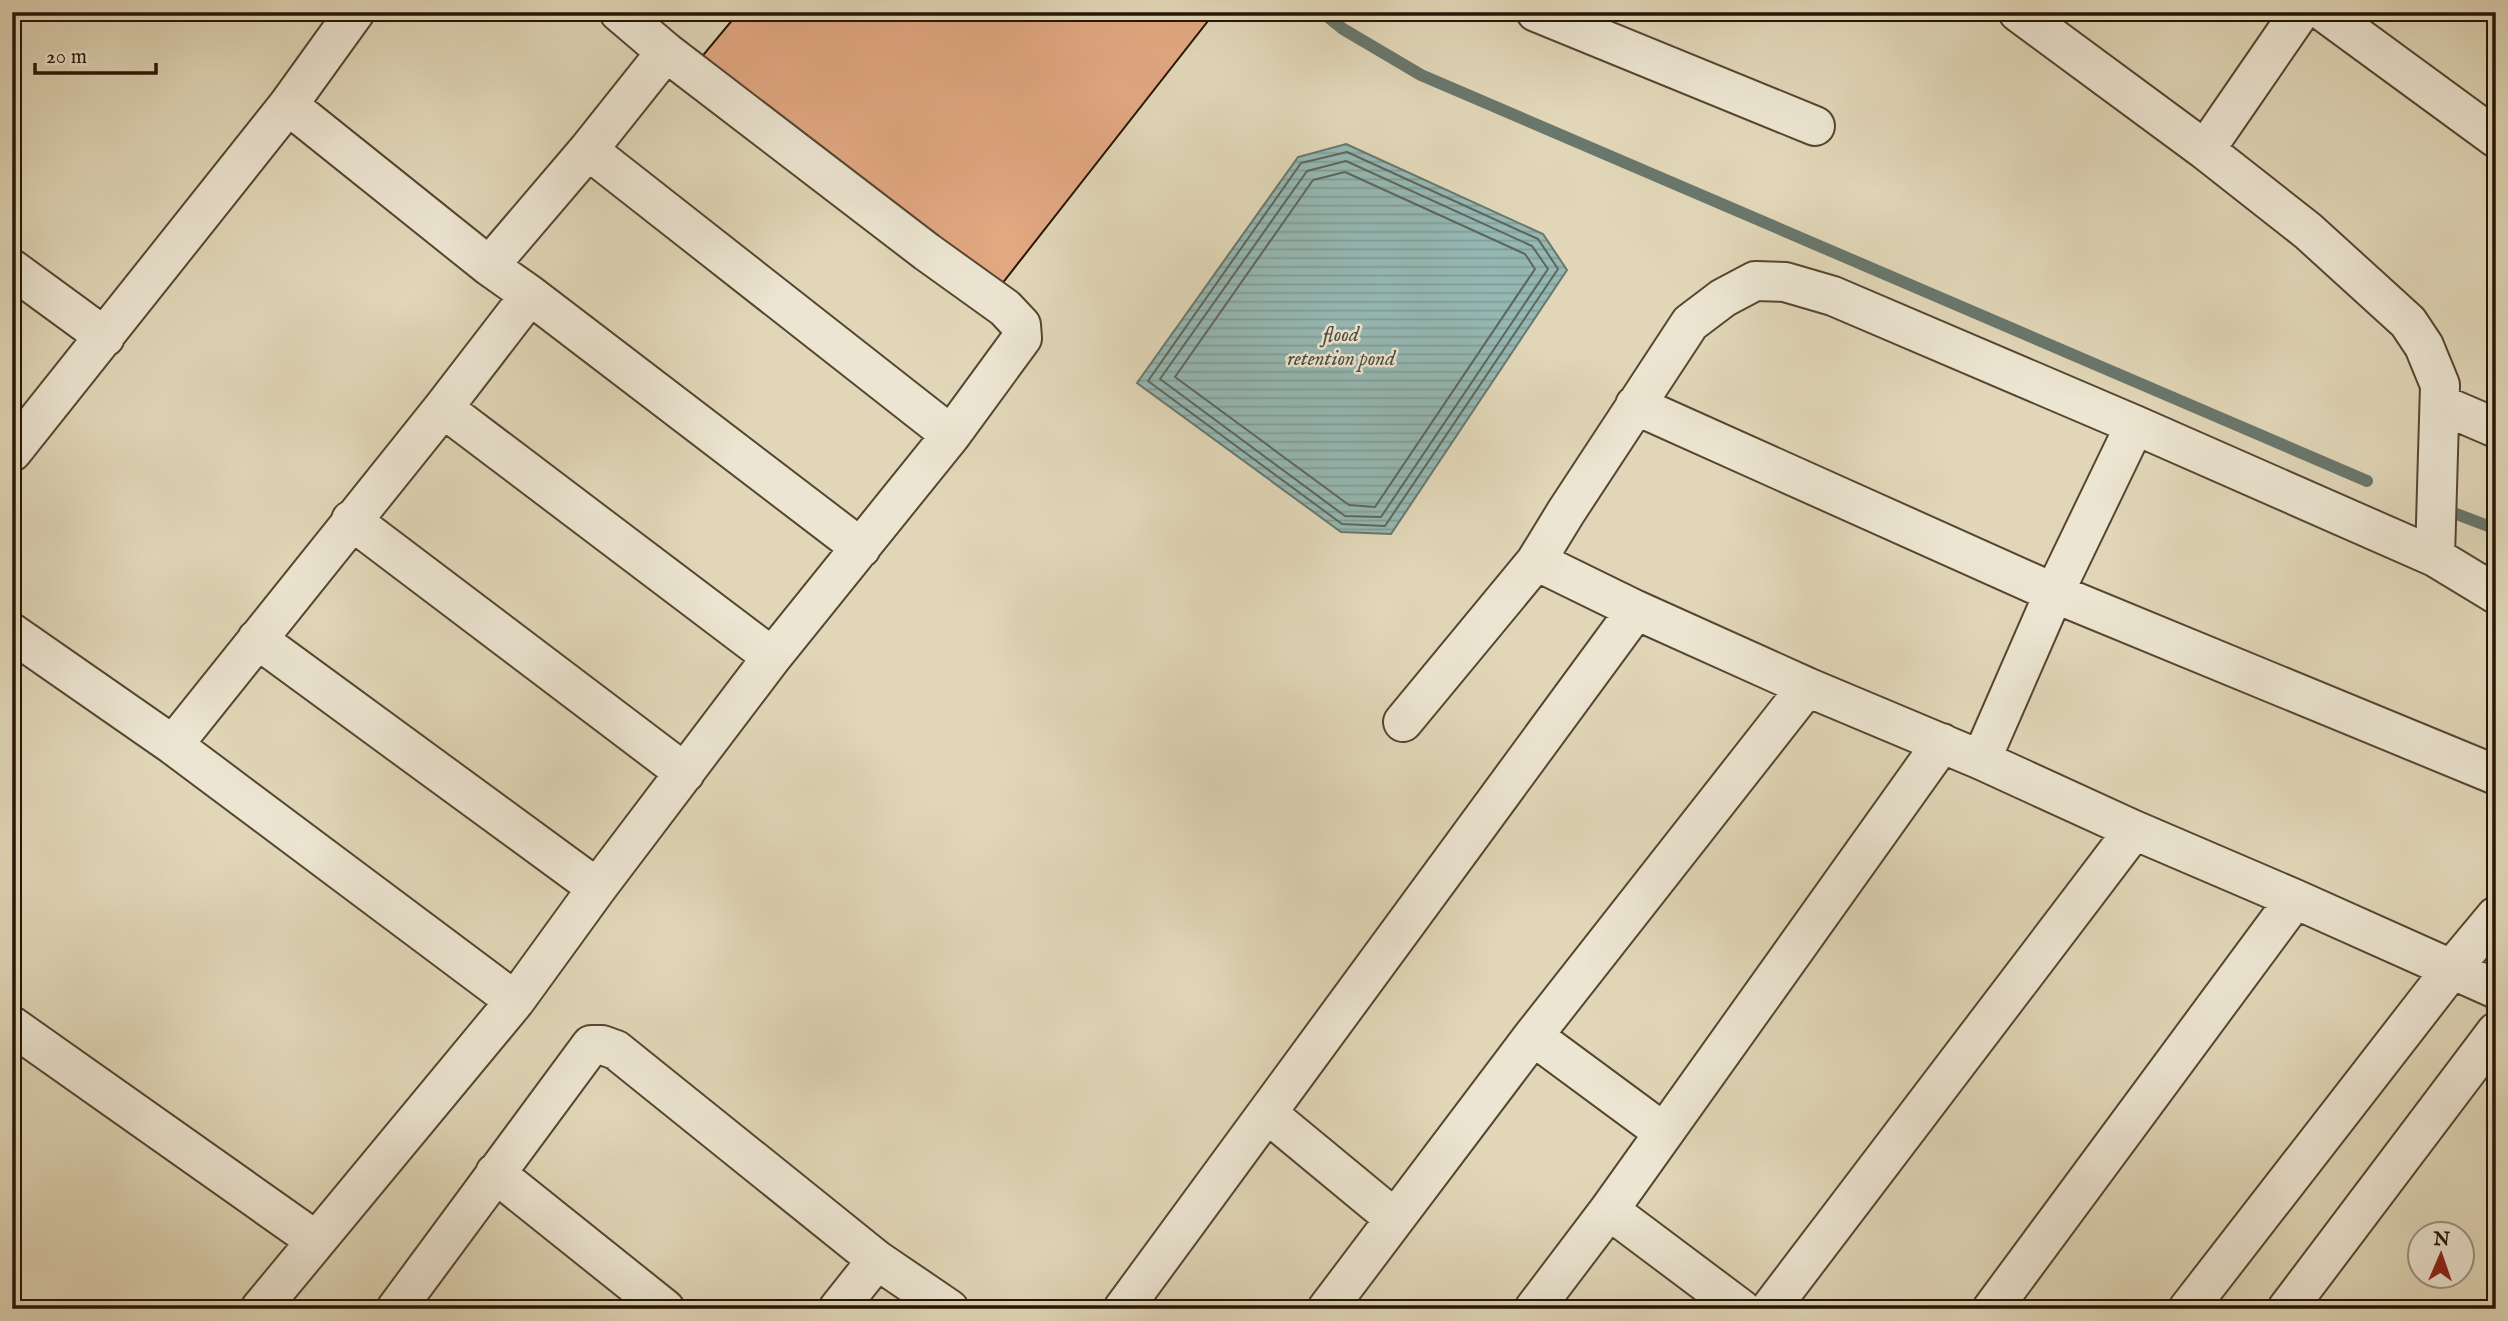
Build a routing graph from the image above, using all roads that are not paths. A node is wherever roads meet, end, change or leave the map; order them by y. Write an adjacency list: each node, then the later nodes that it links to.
1 (355, 12): 8 (street)
2 (619, 12): 7 (street)
3 (1537, 12): 9 (street)
4 (2018, 12): 12 (street)
5 (2300, 12): 12 (street)
6 (2323, 12): 10 (street)
7 (666, 51): 11 (street); 22 (street)
8 (288, 105): 13 (street); 16 (street)
9 (1815, 126)
10 (2496, 138)
11 (588, 150): 13 (street); 22 (street)
12 (2205, 150): 17 (street)
13 (489, 266): 15 (street)
14 (12, 268): 16 (street)
15 (530, 295): 19 (street); 25 (street)
16 (105, 337): 23 (street)
17 (2440, 404): 21 (street); 26 (street)
18 (1635, 405): 20 (street); 27 (street); 28 (street)
19 (443, 408): 24 (street); 33 (street)
20 (2135, 425): 26 (street); 28 (street)
21 (2496, 428)
22 (951, 435): 25 (street)
23 (12, 452)
24 (351, 520): 32 (street); 39 (street)
25 (861, 548): 33 (street)
26 (2435, 557): 29 (street)
27 (1536, 561): 30 (street); 35 (street)
28 (2054, 593): 38 (street); 40 (street)
29 (2496, 594)
30 (1636, 610): 34 (street); 51 (street)
31 (12, 633): 37 (street)
32 (257, 639): 37 (street); 42 (street)
33 (772, 657): 39 (street)
34 (1807, 687): 36 (street); 50 (street)
35 (1403, 722)
36 (1942, 743): 38 (street); 52 (street)
37 (173, 745): 47 (street)
38 (1981, 760): 41 (street)
39 (685, 773): 42 (street)
40 (2496, 775)
41 (2134, 830): 43 (street); 67 (street)
42 (597, 888): 47 (street)
43 (2295, 899): 45 (street); 68 (street)
44 (2496, 916): 45 (street)
45 (2451, 970): 46 (street); 69 (street)
46 (2496, 989)
47 (515, 1001): 56 (street)
48 (12, 1026): 56 (street)
49 (2496, 1031): 70 (street)
50 (1533, 1036): 52 (street); 55 (street)
51 (1268, 1114): 55 (street); 63 (street)
52 (1663, 1132): 54 (street)
53 (495, 1173): 57 (street); 59 (street); 60 (street)
54 (1609, 1210): 65 (street); 66 (street)
55 (1395, 1219): 64 (street)
56 (315, 1240): 58 (street)
57 (877, 1260): 61 (street); 62 (street)
58 (260, 1309)
59 (396, 1309)
60 (665, 1309)
61 (838, 1309)
62 (949, 1309)
63 (1123, 1309)
64 (1327, 1309)
65 (1534, 1309)
66 (1741, 1309)
67 (1770, 1309)
68 (1992, 1309)
69 (2188, 1309)
70 (2287, 1309)

